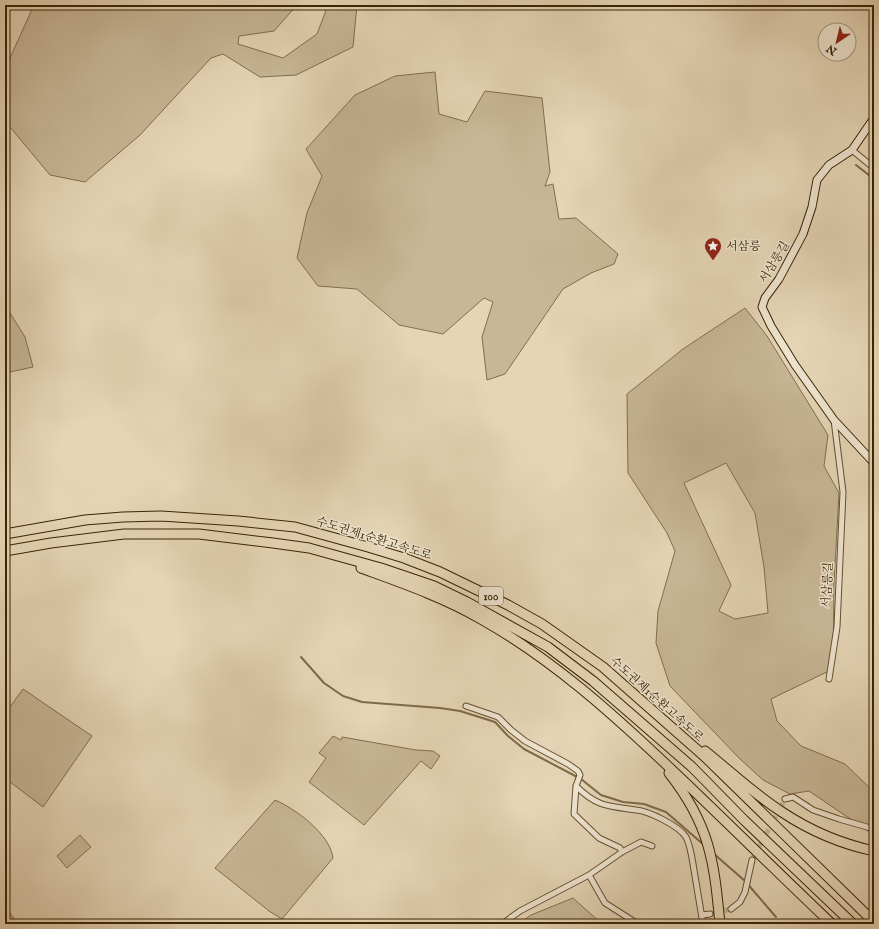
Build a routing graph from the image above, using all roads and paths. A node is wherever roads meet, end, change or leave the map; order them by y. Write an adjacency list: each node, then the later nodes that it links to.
1 (874, 118): 2 (street, 서삼릉길)
2 (852, 150): 3 (street); 4 (street, 서삼릉길)
3 (874, 168)
4 (834, 420): 5 (street, 서삼릉길); 9 (street, 서삼릉길)
5 (874, 463)
6 (5, 534): 10 (highway, 수도권제1순환고속도로 / 100)
7 (291, 546): 8 (highway, 100); 12 (highway); 30 (highway, 100)
8 (5, 551)
9 (830, 679)
10 (633, 693): 17 (highway); 24 (highway, 수도권제1순환고속도로 / 100)
11 (466, 706): 13 (street)
12 (607, 709): 28 (highway); 29 (highway)
13 (576, 784): 18 (street); 23 (street)
14 (785, 799): 15 (street)
15 (874, 829)
16 (652, 846): 18 (street)
17 (874, 851)
18 (622, 852): 20 (street)
19 (752, 860): 21 (street)
20 (589, 874): 25 (street); 26 (street)
21 (732, 909)
22 (710, 914): 23 (street)
23 (702, 915): 27 (street)
24 (872, 922)
25 (502, 924)
26 (638, 924)
27 (703, 924)
28 (720, 924)
29 (832, 924)
30 (853, 924)

